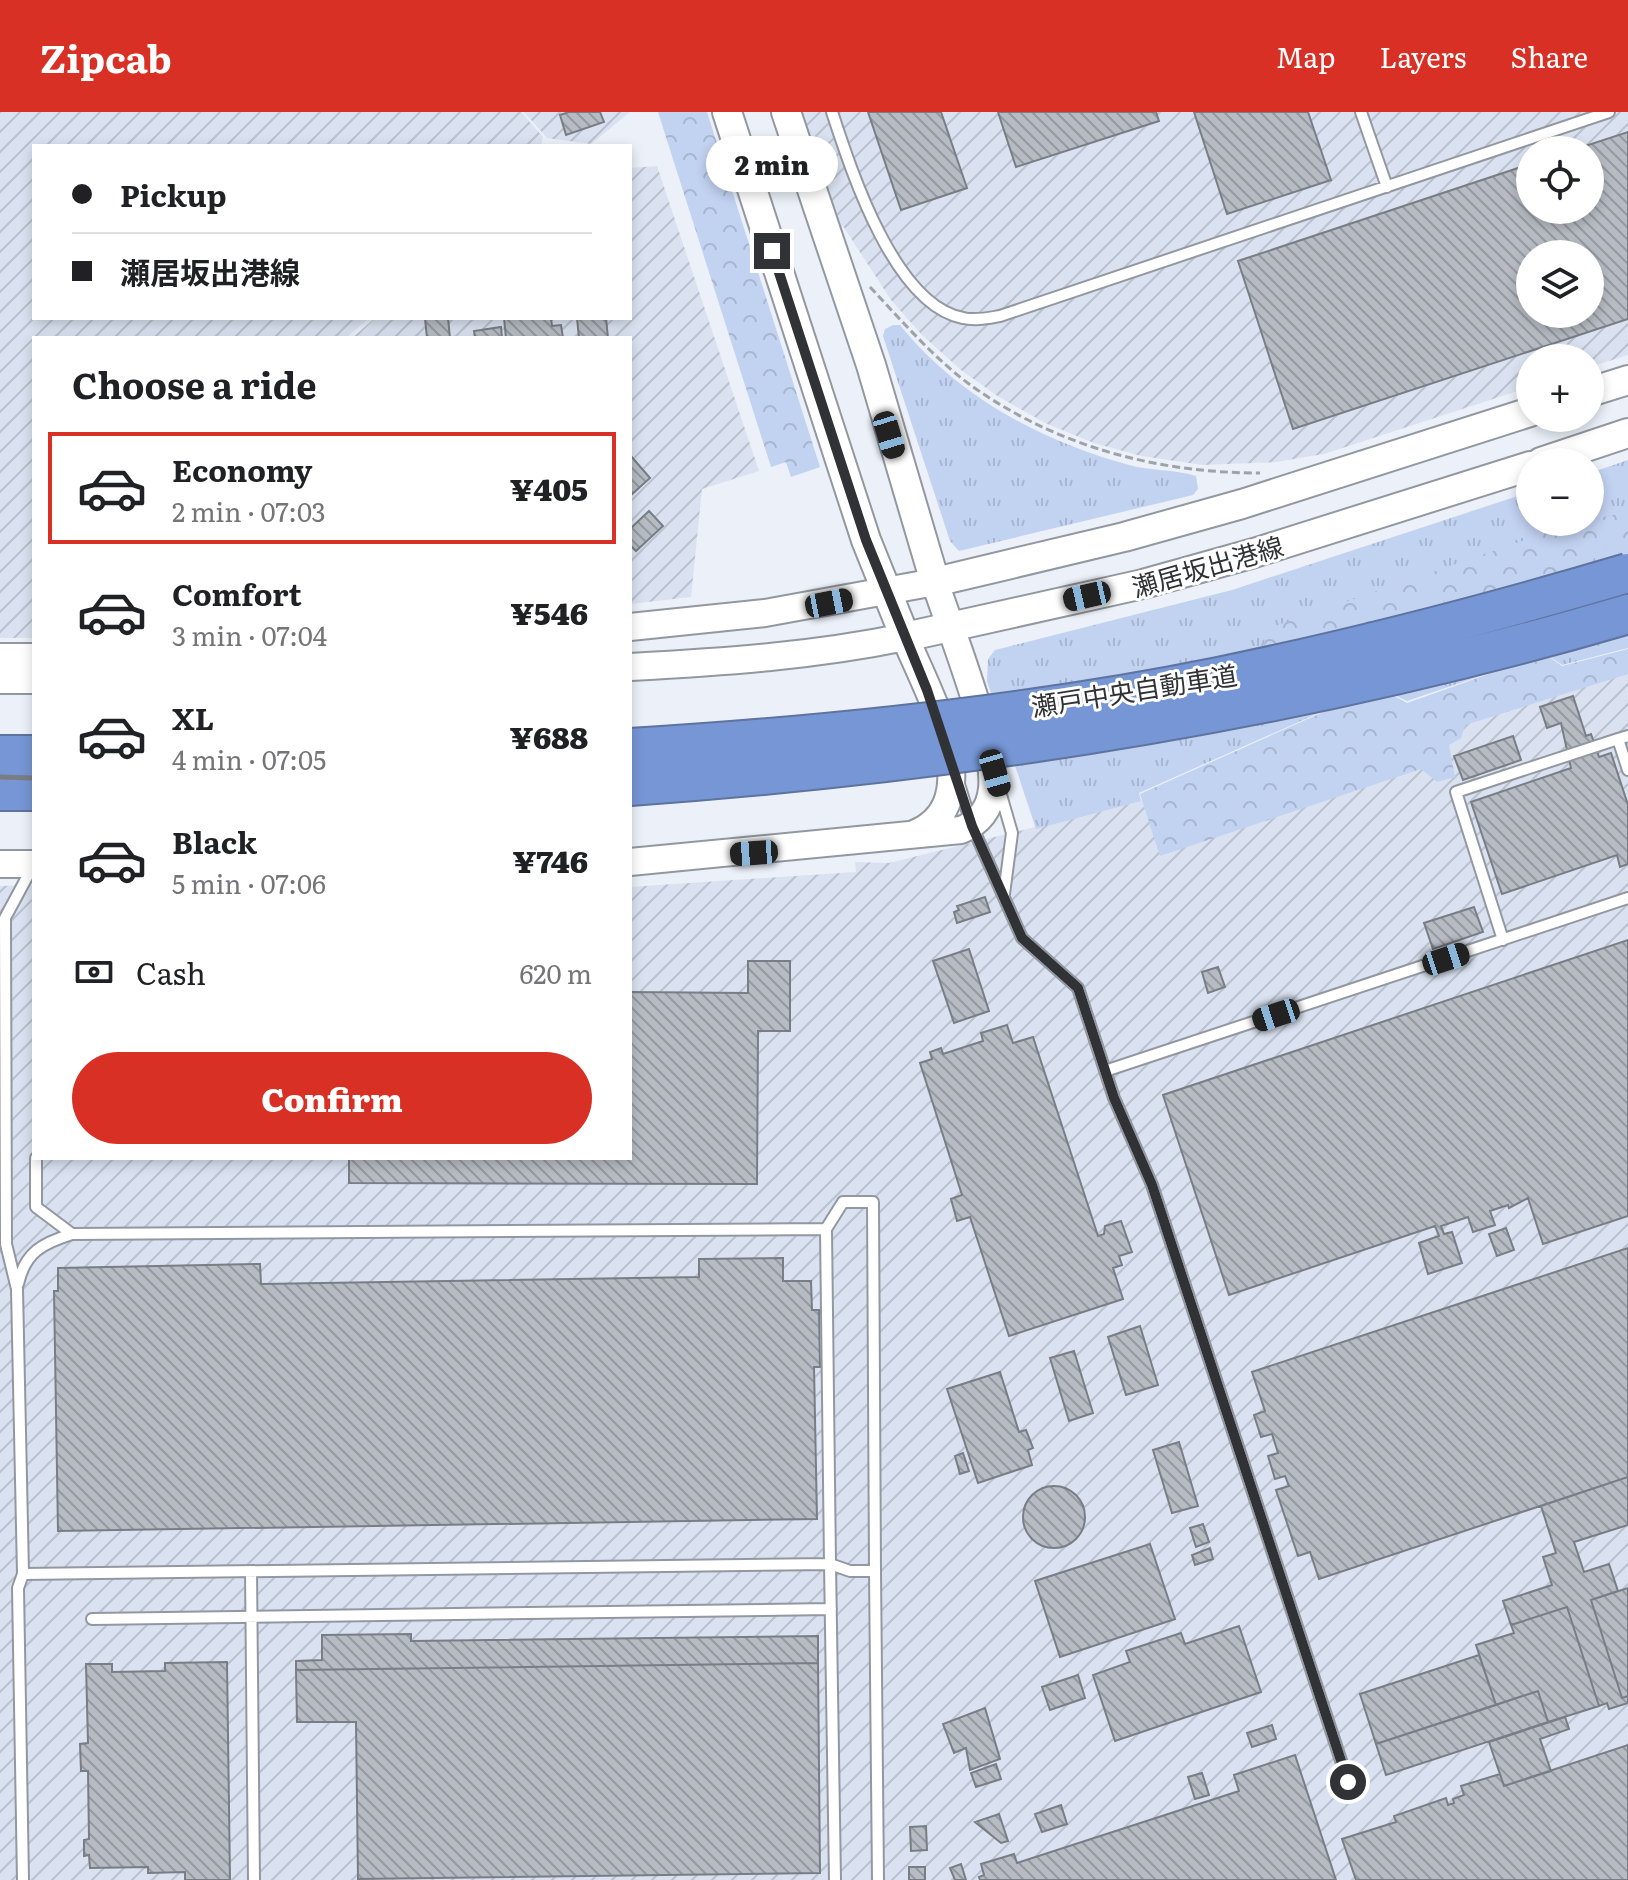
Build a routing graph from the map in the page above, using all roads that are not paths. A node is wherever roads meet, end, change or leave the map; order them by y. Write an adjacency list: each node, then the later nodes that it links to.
1 (727, 112): 15 (main road)
2 (786, 112): 14 (main road)
3 (832, 112): 6 (lane)
4 (1361, 112): 6 (lane)
5 (1609, 112): 6 (lane)
6 (1387, 187)
7 (1628, 380): 8 (main road)
8 (1604, 388)
9 (1516, 416): 14 (main road, 瀬居坂出港線)
10 (1628, 433): 11 (main road)
11 (1583, 448)
12 (1516, 470): 18 (main road, 瀬居坂出港線)
13 (1628, 573): 27 (highway, 瀬戸中央自動車道, bridge)
14 (935, 582): 15 (street); 18 (street)
15 (887, 592): 17 (street); 19 (main road)
16 (1628, 614): 32 (highway, 瀬戸中央自動車道, bridge)
17 (632, 627)
18 (950, 628): 19 (main road, 瀬居坂出港線); 26 (street)
19 (905, 637): 22 (street); 30 (street)
20 (0, 657): 21 (street)
21 (32, 657)
22 (632, 667)
23 (0, 680): 24 (street)
24 (32, 680)
25 (1623, 738): 31 (lane); 43 (lane)
26 (987, 743): 35 (street); 41 (lane)
27 (632, 748)
28 (0, 755): 29 (highway)
29 (32, 755)
30 (952, 764): 35 (lane); 36 (street)
31 (1628, 770)
32 (632, 786)
33 (0, 791): 34 (highway)
34 (32, 791)
35 (972, 826): 36 (street); 41 (lane)
36 (908, 836): 37 (street)
37 (632, 862)
38 (0, 864): 39 (street)
39 (32, 865)
40 (32, 869): 48 (lane)
41 (1004, 896): 44 (lane)
42 (1628, 898): 43 (lane)
43 (1503, 940): 44 (lane)
44 (1105, 1071): 56 (lane)
45 (36, 1160): 47 (lane)
46 (826, 1229): 47 (lane); 49 (lane); 51 (lane)
47 (72, 1234): 48 (lane)
48 (17, 1289): 52 (lane)
49 (830, 1564): 50 (lane); 51 (lane); 53 (lane)
50 (251, 1571): 52 (lane); 54 (lane)
51 (875, 1571): 60 (lane)
52 (23, 1574): 57 (lane)
53 (831, 1609): 54 (lane); 59 (lane)
54 (252, 1618): 55 (lane); 58 (lane)
55 (92, 1619)
56 (1348, 1782)
57 (23, 1880)
58 (254, 1880)
59 (835, 1880)
60 (878, 1880)

